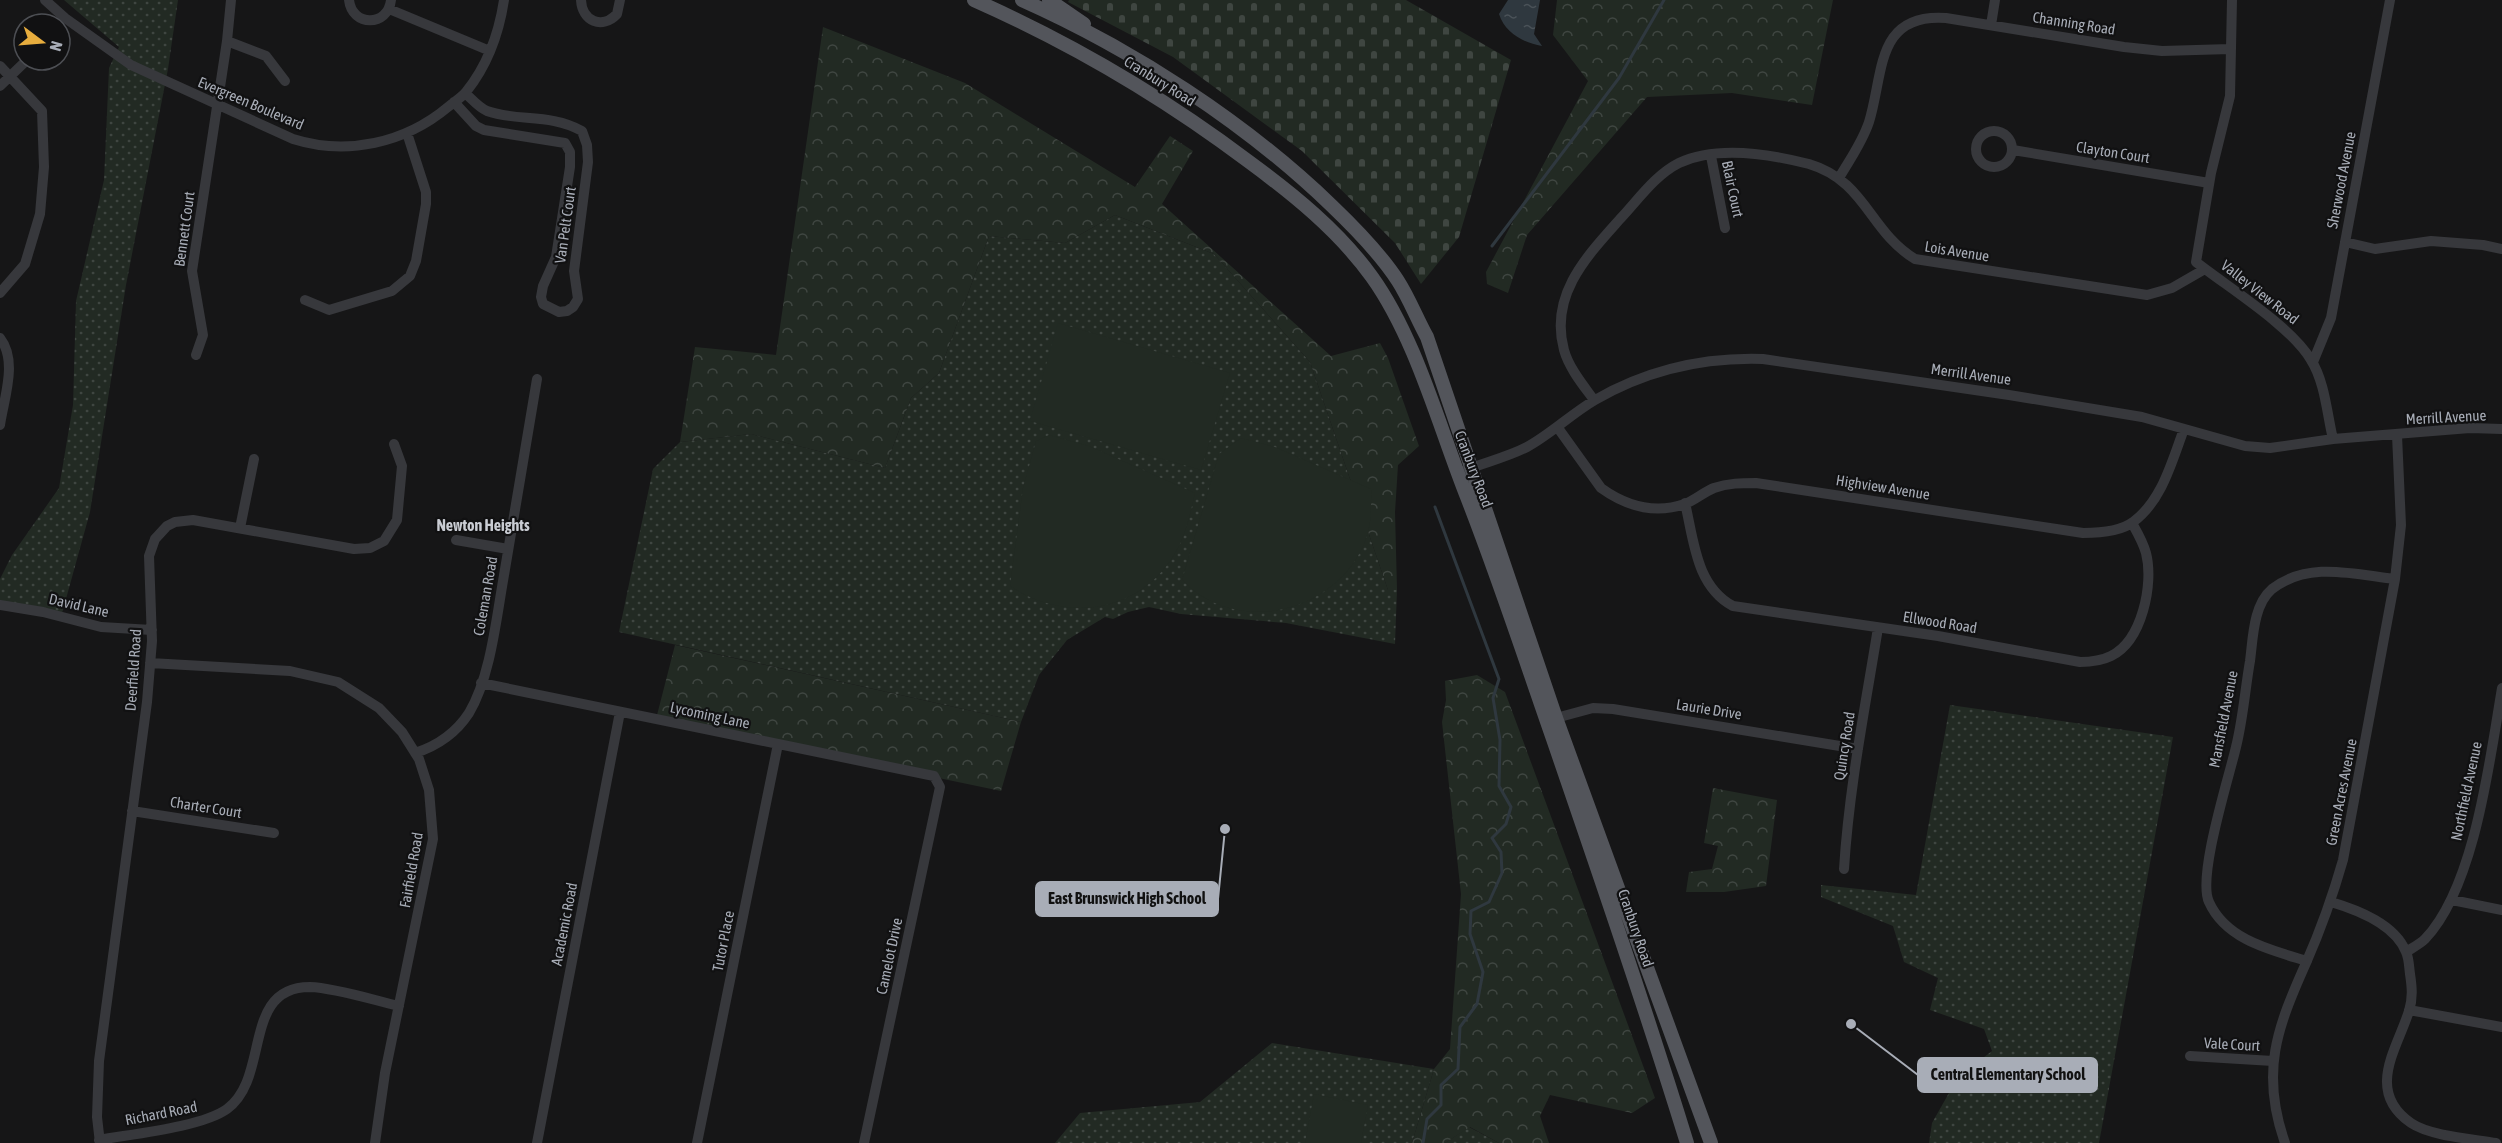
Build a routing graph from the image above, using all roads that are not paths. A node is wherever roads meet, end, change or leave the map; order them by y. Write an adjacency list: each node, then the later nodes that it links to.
1 (45, 0): 15 (street, Evergreen Boulevard)
2 (231, 0): 19 (street, Bennett Court)
3 (349, 0): 14 (street)
4 (504, 0): 21 (street, Evergreen Boulevard)
5 (581, 0): 6 (street)
6 (620, 0)
7 (974, 0): 16 (main road, Cranbury Road)
8 (992, 0): 16 (main road)
9 (1022, 0): 22 (main road, Cranbury Road)
10 (1050, 0): 22 (main road)
11 (1995, 0): 17 (street)
12 (2232, 0): 20 (street)
13 (2391, 0): 39 (street, Sherwood Avenue)
14 (390, 4): 21 (street)
15 (54, 12)
16 (1015, 18): 58 (main road, Cranbury Road)
17 (1991, 25): 20 (street, Channing Road); 36 (street, Channing Road)
18 (72, 29): 30 (street, Evergreen Boulevard)
19 (227, 41): 26 (street); 30 (street, Bennett Court)
20 (2230, 49): 37 (street)
21 (490, 51): 28 (street, Evergreen Boulevard)
22 (1132, 58): 57 (main road, Cranbury Road)
23 (0, 66): 25 (street)
24 (15, 72): 25 (street)
25 (10, 77): 27 (street); 42 (street)
26 (285, 81)
27 (0, 86)
28 (465, 93): 29 (street, Evergreen Boulevard); 32 (street)
29 (454, 102): 31 (street, Evergreen Boulevard); 33 (street)
30 (217, 105): 31 (street, Evergreen Boulevard); 45 (street, Bennett Court)
31 (407, 133): 43 (street)
32 (585, 137): 33 (street); 33 (street, Van Pelt Court)
33 (568, 149)
34 (2013, 150): 37 (street, Clayton Court)
35 (1711, 156): 36 (street, Lois Avenue); 38 (street, Blair Court); 48 (street, Lois Avenue)
36 (1839, 178): 41 (street, Lois Avenue)
37 (2209, 183): 41 (street)
38 (1725, 228)
39 (2345, 242): 40 (street); 46 (street, Sherwood Avenue)
40 (2502, 249)
41 (2205, 269): 46 (street, Valley View Road)
42 (0, 293)
43 (305, 300)
44 (0, 338): 49 (street)
45 (196, 355)
46 (2313, 362): 54 (street, Valley View Road)
47 (537, 379): 63 (street, Coleman Road)
48 (1594, 400): 50 (street, Merrill Avenue); 51 (street, Merrill Avenue)
49 (0, 422)
50 (1558, 428): 57 (street, Merrill Avenue); 59 (street, Highview Avenue)
51 (2184, 429): 54 (street, Merrill Avenue); 60 (street)
52 (2502, 429): 53 (street, Merrill Avenue)
53 (2397, 435): 54 (street, Merrill Avenue); 64 (street, Green Acres Avenue)
54 (2333, 440)
55 (394, 444): 61 (street, Deerfield Road)
56 (254, 459): 61 (street)
57 (1472, 468): 58 (street, Merrill Avenue); 72 (main road, Cranbury Road)
58 (1458, 474): 95 (main road, Cranbury Road)
59 (1685, 503): 60 (street, Highview Avenue); 66 (street, Ellwood Road)
60 (2132, 523): 66 (street, Ellwood Road)
61 (240, 528): 67 (street, Deerfield Road)
62 (456, 540): 63 (street)
63 (508, 549): 69 (street, Coleman Road)
64 (2395, 579): 81 (street, Green Acres Avenue); 84 (street, Mansfield Avenue)
65 (0, 605): 67 (street, David Lane)
66 (1878, 628): 74 (street, Quincy Road)
67 (152, 630): 68 (street, Deerfield Road)
68 (150, 663): 75 (street, Fairfield Road); 77 (street, Deerfield Road)
69 (481, 683): 71 (street, Lycoming Lane); 75 (street, Coleman Road)
70 (2502, 688): 80 (street, Northfield Avenue)
71 (620, 712): 73 (street, Lycoming Lane); 92 (street, Academic Road)
72 (1556, 718): 74 (street, Laurie Drive); 96 (main road, Cranbury Road)
73 (778, 744): 76 (street, Lycoming Lane); 93 (street, Tutor Place)
74 (1858, 749): 79 (street, Quincy Road)
75 (415, 753): 85 (street, Fairfield Road)
76 (934, 776): 94 (street, Camelot Drive)
77 (132, 811): 78 (street, Charter Court); 90 (street, Deerfield Road)
78 (274, 833)
79 (1845, 869)
80 (2452, 900): 82 (street); 83 (street, Northfield Avenue)
81 (2331, 902): 83 (street); 84 (street, Green Acres Avenue)
82 (2502, 910)
83 (2406, 952): 86 (street)
84 (2307, 962): 89 (street, Green Acres Avenue)
85 (399, 1006): 90 (street, Richard Road); 91 (street, Fairfield Road)
86 (2409, 1010): 87 (street); 98 (street)
87 (2502, 1027)
88 (2190, 1056): 89 (street, Vale Court)
89 (2273, 1061): 97 (street, Green Acres Avenue)
90 (100, 1142)
91 (375, 1143)
92 (537, 1143)
93 (697, 1143)
94 (864, 1143)
95 (1687, 1143)
96 (1711, 1143)
97 (2285, 1143)
98 (2496, 1143)

